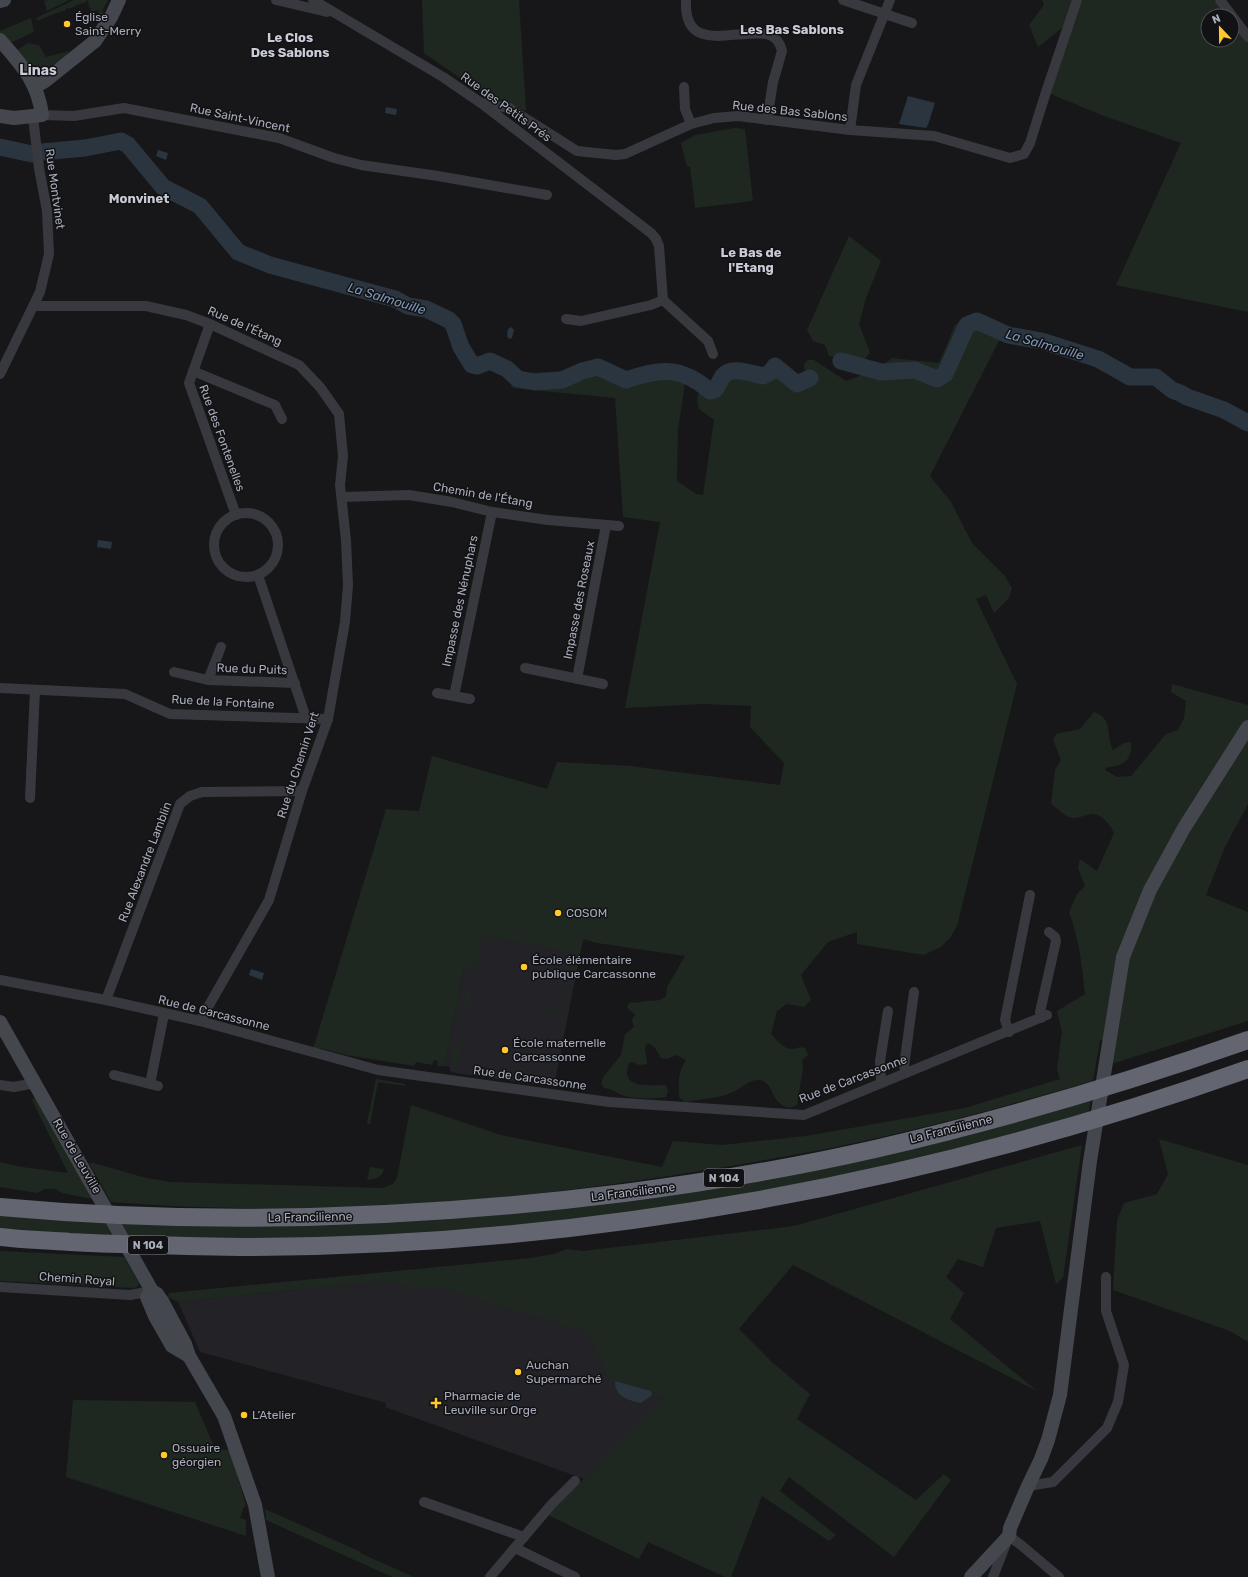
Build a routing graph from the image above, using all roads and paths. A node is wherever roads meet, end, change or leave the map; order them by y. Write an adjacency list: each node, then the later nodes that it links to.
1 (4, 0): 10 (street)
2 (119, 0): 16 (street)
3 (276, 0): 11 (street, Rue des Petits Prés)
4 (314, 0): 11 (street, Rue des Petits Prés)
5 (686, 0): 21 (street)
6 (843, 0): 12 (street)
7 (890, 0): 12 (street)
8 (1077, 0): 23 (street, Rue des Bas Sablons)
9 (1220, 0): 14 (street)
10 (0, 1)
11 (336, 14): 18 (street, Rue des Petits Prés)
12 (885, 14): 13 (street); 23 (street)
13 (912, 23)
14 (1248, 37)
15 (0, 40): 16 (street)
16 (35, 87): 20 (street)
17 (684, 87): 22 (street)
18 (481, 103): 22 (street, Rue des Bas Sablons); 25 (street, Rue des Petits Prés)
19 (0, 116): 20 (street)
20 (38, 116): 24 (street, Rue Saint-Vincent); 26 (street, Rue Montvinet)
21 (767, 120): 22 (street, Rue des Bas Sablons); 23 (street, Rue des Bas Sablons)
22 (690, 124)
23 (850, 130)
24 (547, 195)
25 (663, 300): 27 (street); 29 (street)
26 (33, 306): 28 (street, Rue de l'Étang); 31 (street, Rue Montvinet)
27 (566, 319)
28 (210, 324): 30 (street, Rue des Fontenelles); 33 (street, Rue de l'Étang)
29 (713, 354)
30 (193, 371): 32 (street); 35 (street, Rue des Fontenelles)
31 (0, 374)
32 (282, 419)
33 (342, 497): 34 (street, Chemin de l'Étang); 52 (street, Rue du Chemin Vert)
34 (492, 512): 36 (street, Chemin de l'Étang); 49 (street, Impasse des Nénuphars)
35 (236, 515): 38 (street); 38 (street)
36 (606, 525): 37 (street, Chemin de l'Étang); 42 (street, Impasse des Roseaux)
37 (619, 526)
38 (258, 574): 44 (street)
39 (221, 647): 43 (street, Rue du Puits)
40 (525, 668): 42 (street, Impasse des Roseaux)
41 (174, 672): 43 (street, Rue du Puits)
42 (577, 679): 45 (street, Impasse des Roseaux)
43 (208, 680): 44 (street, Rue du Puits)
44 (295, 683): 51 (street)
45 (603, 684)
46 (0, 688): 47 (street, Rue de la Fontaine)
47 (35, 690): 51 (street, Rue de la Fontaine); 55 (street)
48 (437, 693): 49 (street)
49 (454, 696): 50 (street)
50 (470, 699)
51 (306, 718): 52 (street, Rue de la Fontaine)
52 (328, 718): 54 (street, Rue du Chemin Vert)
53 (1248, 727): 80 (street)
54 (302, 791): 60 (street, Rue Alexandre Lamblin); 63 (street, Rue du Chemin Vert)
55 (30, 798)
56 (1030, 895): 65 (street)
57 (1049, 932): 65 (street, Rue de Carcassonne)
58 (0, 980): 60 (street, Rue de Carcassonne)
59 (914, 992): 68 (street)
60 (106, 1000): 62 (street, Rue de Carcassonne)
61 (888, 1011): 70 (street)
62 (164, 1014): 63 (street, Rue de Carcassonne); 69 (street)
63 (200, 1021): 70 (street, Rue de Carcassonne)
64 (0, 1022): 71 (street, Rue de Leuville)
65 (1009, 1032): 68 (street, Rue de Carcassonne)
66 (1248, 1040): 74 (highway, La Francilienne / N 104)
67 (1248, 1069): 75 (highway, N 104)
68 (906, 1073): 70 (street, Rue de Carcassonne)
69 (114, 1075)
70 (881, 1083)
71 (35, 1084): 72 (street); 78 (street, Rue de Leuville)
72 (0, 1085)
73 (0, 1202): 74 (highway, La Francilienne)
74 (8, 1208)
75 (3, 1238)
76 (1106, 1277): 80 (street)
77 (0, 1287): 78 (street, Chemin Royal)
78 (152, 1291): 85 (street, Rue de Leuville)
79 (575, 1481): 83 (street)
80 (1028, 1486): 82 (street)
81 (424, 1502): 83 (street)
82 (1009, 1536): 88 (street); 89 (street); 90 (street)
83 (524, 1537): 84 (street)
84 (515, 1548): 86 (street); 87 (street)
85 (268, 1577)
86 (490, 1577)
87 (575, 1577)
88 (971, 1577)
89 (993, 1577)
90 (1059, 1577)

